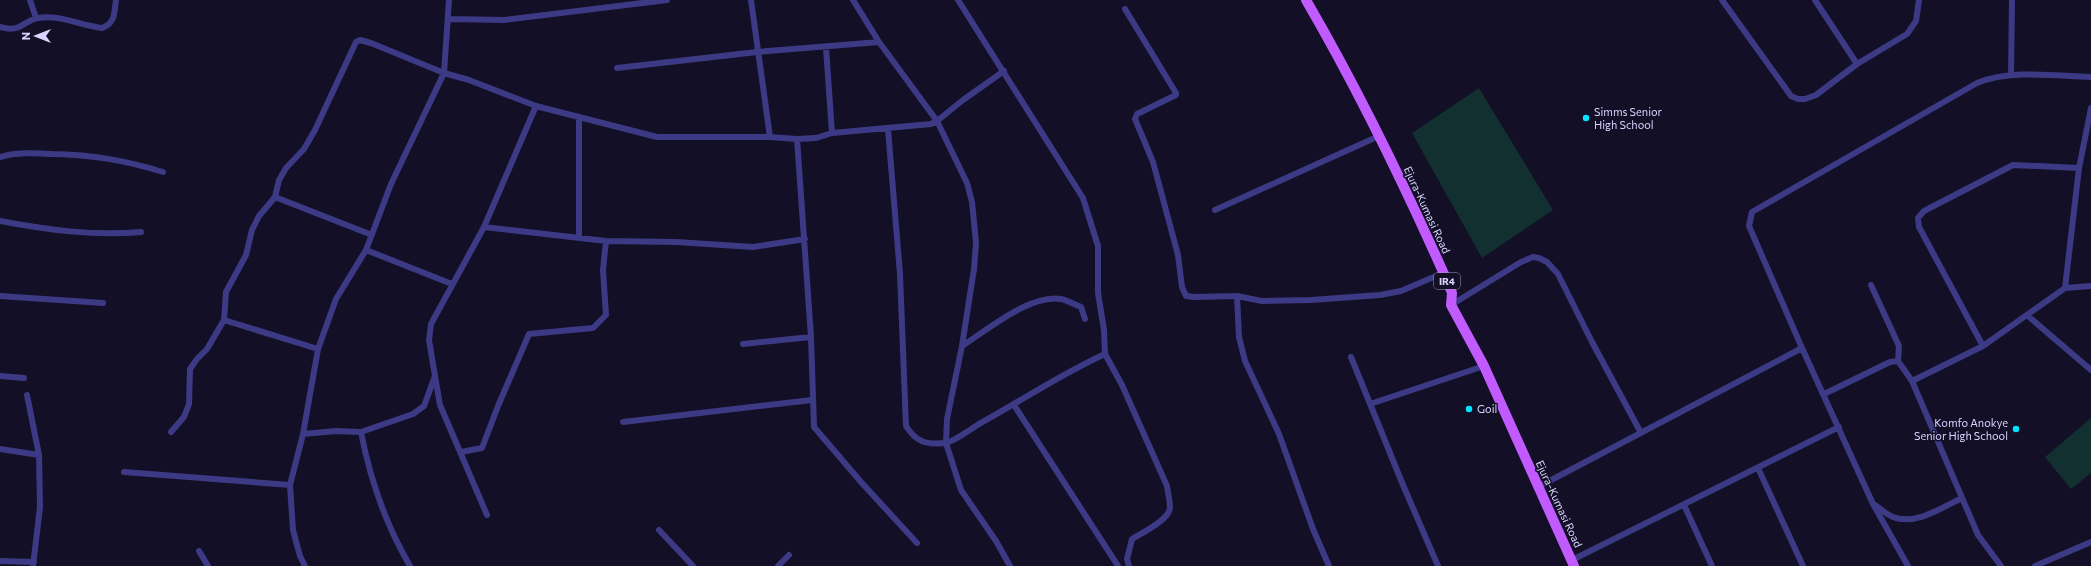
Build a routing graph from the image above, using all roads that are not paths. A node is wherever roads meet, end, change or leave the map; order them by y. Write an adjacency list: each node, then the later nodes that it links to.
1 (30, 0): 14 (street)
2 (116, 0): 14 (street)
3 (449, 0): 15 (street)
4 (667, 0): 15 (street)
5 (751, 0): 19 (street)
6 (853, 0): 17 (street)
7 (958, 0): 22 (street)
8 (1306, 0): 32 (main road, Ejura-Kumasi Road / IR4)
9 (1722, 0): 20 (street)
10 (1815, 0): 20 (street)
11 (1919, 0): 20 (street)
12 (2012, 0): 24 (street)
13 (1125, 9): 54 (street)
14 (36, 18): 16 (street)
15 (448, 20): 23 (street)
16 (0, 27)
17 (879, 42): 18 (street); 29 (street)
18 (826, 48): 19 (street); 31 (street)
19 (757, 52): 21 (street); 33 (street)
20 (1857, 64)
21 (617, 68)
22 (1004, 70): 29 (street); 66 (street)
23 (444, 74): 26 (street); 38 (street); 43 (street)
24 (2010, 75): 25 (street); 64 (street)
25 (2091, 77)
26 (536, 106): 28 (street); 41 (street)
27 (2091, 108): 36 (street)
28 (578, 118): 33 (street); 44 (street)
29 (937, 121): 30 (street); 62 (street)
30 (888, 129): 31 (street); 86 (street)
31 (832, 133): 34 (street)
32 (1379, 136): 39 (street); 48 (main road, Ejura-Kumasi Road / IR4)
33 (770, 137): 34 (street)
34 (797, 139): 45 (street)
35 (0, 157): 37 (street)
36 (2079, 168): 52 (street); 63 (street)
37 (163, 172)
38 (275, 197): 43 (street); 59 (street)
39 (1215, 210)
40 (0, 221): 42 (street)
41 (484, 227): 44 (street); 49 (street)
42 (141, 232)
43 (372, 235): 47 (street)
44 (579, 238): 46 (street)
45 (805, 239): 46 (street); 60 (street)
46 (606, 241): 88 (street)
47 (366, 250): 49 (street); 65 (street)
48 (1444, 273): 54 (street); 56 (main road, Ejura-Kumasi Road / IR4)
49 (452, 284): 72 (street)
50 (1871, 285): 68 (street)
51 (2091, 286): 52 (street)
52 (2064, 288): 57 (street)
53 (0, 296): 55 (street)
54 (1237, 296): 114 (street)
55 (103, 303)
56 (1451, 305): 69 (main road, Ejura-Kumasi Road / IR4); 84 (street)
57 (2028, 316): 63 (street); 70 (street)
58 (1086, 319): 62 (street)
59 (224, 320): 65 (street); 82 (street)
60 (811, 338): 61 (street); 77 (street)
61 (743, 344)
62 (962, 346): 86 (street)
63 (1983, 346): 74 (street)
64 (1802, 348): 75 (street); 84 (street)
65 (318, 349): 85 (street)
66 (1105, 354): 79 (street); 113 (street)
67 (1351, 357): 78 (street)
68 (1898, 361): 74 (street); 75 (street)
69 (1484, 366): 78 (street); 93 (main road, Ejura-Kumasi Road / IR4)
70 (2091, 370)
71 (0, 376): 73 (street)
72 (435, 376): 83 (street); 88 (street)
73 (24, 378)
74 (1912, 381): 94 (street)
75 (1824, 394): 81 (street)
76 (27, 396): 89 (street)
77 (812, 400): 80 (street); 100 (street)
78 (1370, 404): 115 (street)
79 (1014, 405): 86 (street); 112 (street)
80 (623, 422)
81 (1839, 427): 90 (street); 95 (street)
82 (171, 432)
83 (361, 432): 85 (street); 108 (street)
84 (1641, 433): 93 (street)
85 (303, 434): 92 (street)
86 (946, 443): 111 (street)
87 (0, 449): 89 (street)
88 (461, 452): 97 (street)
89 (39, 455): 105 (street)
90 (1758, 468): 96 (street); 117 (street)
91 (124, 472): 92 (street)
92 (290, 485): 107 (street)
93 (1538, 487): 104 (main road, Ejura-Kumasi Road / IR4)
94 (1962, 498): 95 (street); 119 (street)
95 (1873, 504): 118 (street)
96 (1684, 505): 104 (street); 116 (street)
97 (488, 515)
98 (659, 530): 109 (street)
99 (2091, 542): 120 (street)
100 (918, 543)
101 (200, 551): 106 (street)
102 (789, 554): 110 (street)
103 (0, 561): 105 (street)
104 (1573, 563)
105 (34, 564)
106 (208, 566)
107 (305, 566)
108 (410, 566)
109 (693, 566)
110 (778, 566)
111 (1010, 566)
112 (1118, 566)
113 (1129, 566)
114 (1329, 566)
115 (1438, 566)
116 (1712, 566)
117 (1802, 566)
118 (1908, 566)
119 (2001, 566)
120 (2035, 566)

